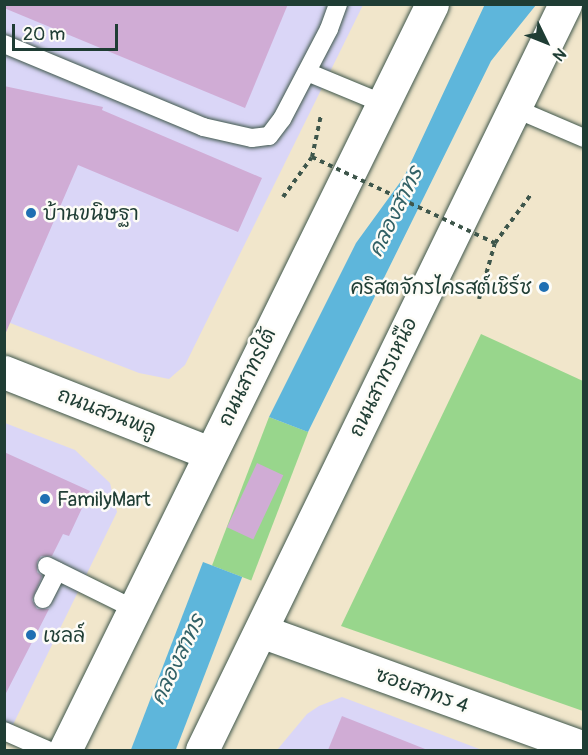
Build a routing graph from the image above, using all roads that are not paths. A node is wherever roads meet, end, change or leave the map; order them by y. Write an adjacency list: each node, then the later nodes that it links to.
1 (338, 4): 5 (lane)
2 (432, 4): 6 (main road, ถนนสาทรใต้)
3 (565, 4): 7 (main road, ถนนสาทรเหนือ)
4 (4, 44): 5 (lane)
5 (307, 72): 6 (lane)
6 (382, 103): 10 (main road, ถนนสาทรใต้)
7 (514, 108): 8 (lane); 13 (main road, ถนนสาทรเหนือ)
8 (584, 138)
9 (4, 372): 10 (main road, ถนนสวนพลู)
10 (210, 453): 12 (main road, ถนนสาทรใต้)
11 (43, 599): 12 (lane)
12 (134, 609): 17 (main road, ถนนสาทรใต้)
13 (261, 631): 15 (main road, ซอยสาทร 4); 18 (main road, ถนนสาทรเหนือ)
14 (4, 731): 16 (lane)
15 (584, 748)
16 (47, 750)
17 (65, 750)
18 (202, 750)

